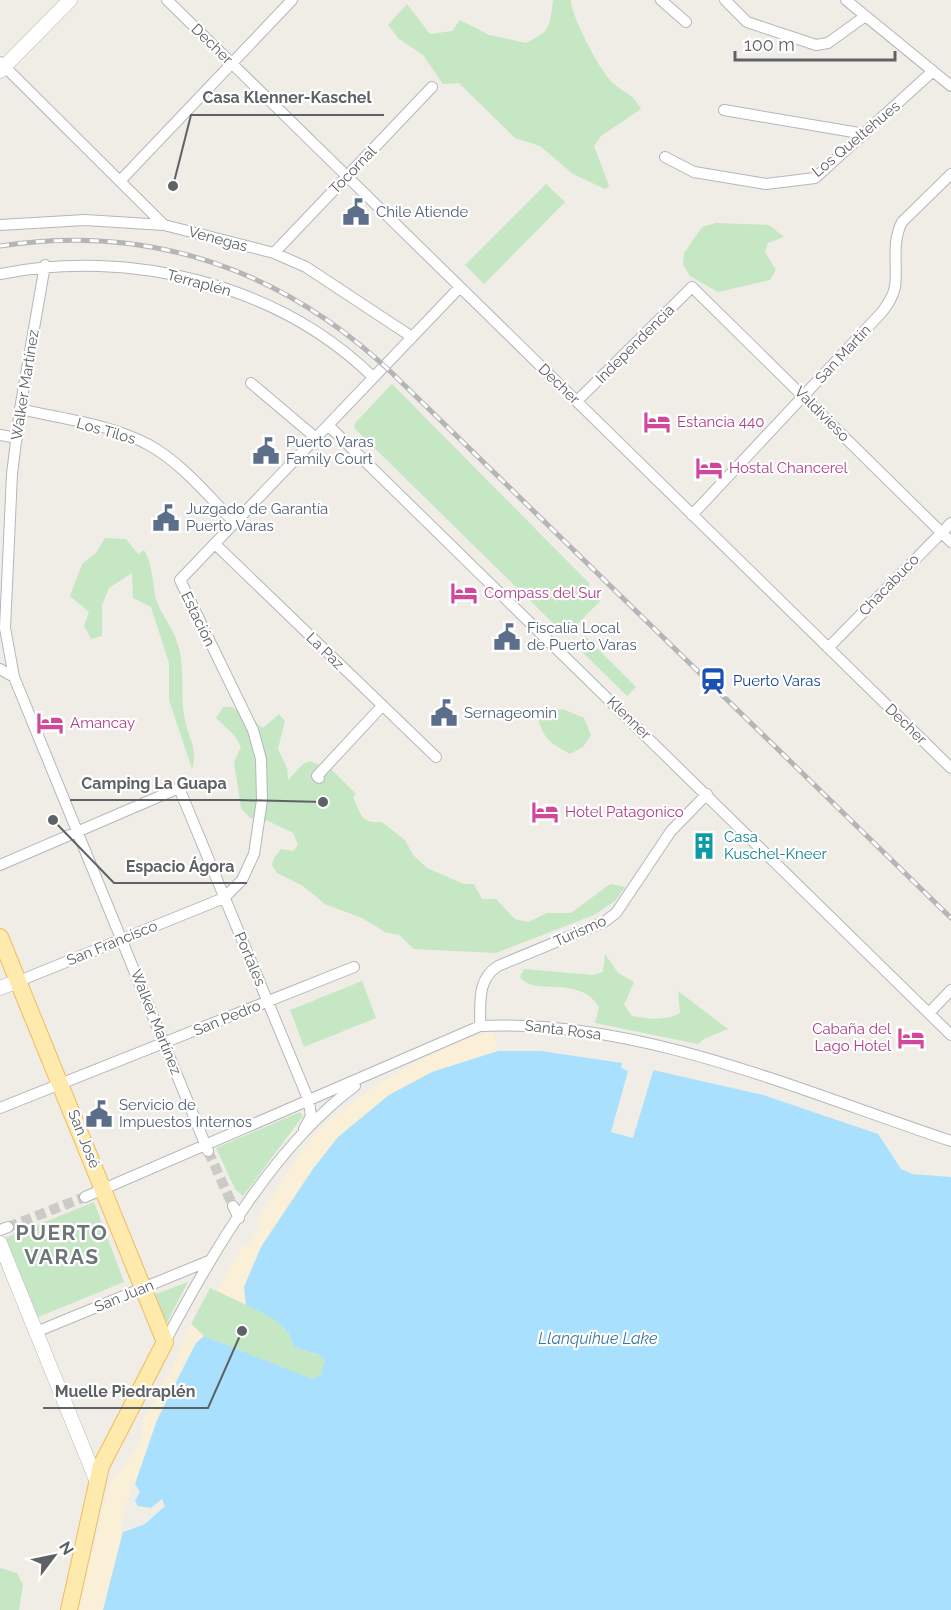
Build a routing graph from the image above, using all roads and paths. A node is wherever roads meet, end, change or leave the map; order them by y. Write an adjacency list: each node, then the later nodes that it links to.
1 (70, 0): 10 (main road)
2 (167, 0): 9 (street, Decher)
3 (292, 0): 9 (street)
4 (661, 0): 8 (street)
5 (724, 0): 7 (street)
6 (846, 0): 7 (street)
7 (864, 16): 11 (street)
8 (686, 22)
9 (232, 64): 18 (street, Decher); 19 (street)
10 (2, 66): 19 (street)
11 (933, 71): 12 (street); 15 (street, Los Queltehues)
12 (951, 86)
13 (432, 87): 18 (street, Tocornal)
14 (724, 110): 15 (street)
15 (865, 134): 16 (street, Los Queltehues)
16 (665, 157)
17 (951, 174): 30 (street, San Martín)
18 (347, 176): 22 (street, Tocornal); 25 (street, Decher)
19 (120, 181): 21 (street)
20 (0, 225): 21 (street, Venegas)
21 (164, 225): 22 (street, Venegas)
22 (274, 253): 27 (street, Venegas)
23 (45, 265): 24 (street, Terraplén); 28 (street, Terraplén); 32 (street, Walker Martínez)
24 (0, 274)
25 (460, 286): 27 (street, Estación); 31 (street, Decher)
26 (692, 287): 30 (street, Valdivieso); 31 (street, Independencia)
27 (412, 337): 28 (street, Estación)
28 (373, 377): 33 (street, Estación)
29 (251, 383): 36 (street)
30 (804, 396): 37 (street, San Martín); 40 (street, Valdivieso)
31 (577, 401): 37 (street, Decher)
32 (20, 409): 35 (street, Walker Martínez); 38 (street, Los Tilos)
33 (328, 425): 36 (street, Estación); 50 (street, Klenner)
34 (0, 435): 35 (street)
35 (17, 438): 45 (street, Walker Martínez)
36 (316, 438): 38 (street, Estación)
37 (692, 514): 43 (street, Decher)
38 (235, 523): 42 (street, Estación)
39 (951, 523): 40 (street, Chacabuco)
40 (941, 532): 41 (street, Valdivieso); 43 (street, Chacabuco)
41 (951, 542)
42 (214, 544): 46 (street, La Paz); 53 (street, Estación)
43 (828, 648): 48 (street, Decher)
44 (0, 669): 45 (street)
45 (14, 677): 51 (street, Walker Martínez)
46 (382, 706): 47 (street, La Paz); 49 (street)
47 (436, 757)
48 (951, 768)
49 (319, 778)
50 (707, 794): 61 (street, Klenner); 62 (street, Turismo)
51 (79, 831): 52 (street); 53 (street, Portales); 55 (street, Walker Martínez)
52 (0, 865)
53 (224, 898): 55 (street, San Francisco); 60 (street, Portales)
54 (0, 937): 58 (main road, San José)
55 (122, 939): 58 (street, San Francisco); 64 (street, Walker Martínez)
56 (0, 956): 58 (main road, San José)
57 (354, 967): 60 (street, San Pedro)
58 (10, 984): 66 (main road, San José)
59 (951, 990): 61 (street)
60 (267, 1001): 64 (street, San Pedro); 67 (street, Portales)
61 (929, 1013): 63 (street, Klenner)
62 (480, 1026): 65 (street, Santa Rosa); 70 (street, Santa Rosa)
63 (951, 1035)
64 (164, 1043): 66 (street, San Pedro); 71 (street, Walker Martínez)
65 (372, 1074): 67 (street, Santa Rosa); 69 (street)
66 (57, 1086): 68 (street, San Pedro); 72 (main road, San José)
67 (309, 1101): 69 (street); 71 (street, Santa Rosa)
68 (0, 1108)
69 (304, 1129): 74 (street)
70 (951, 1141)
71 (207, 1148): 72 (street, Santa Rosa)
72 (95, 1193): 77 (main road, San José)
73 (233, 1206): 74 (street)
74 (239, 1218): 76 (street)
75 (0, 1243): 78 (main road)
76 (211, 1260): 77 (street, San Juan); 79 (street)
77 (139, 1289): 78 (street, San Juan); 79 (main road, San José)
78 (36, 1332): 80 (main road)
79 (162, 1347): 80 (main road)
80 (97, 1482): 81 (main road)
81 (69, 1610)

